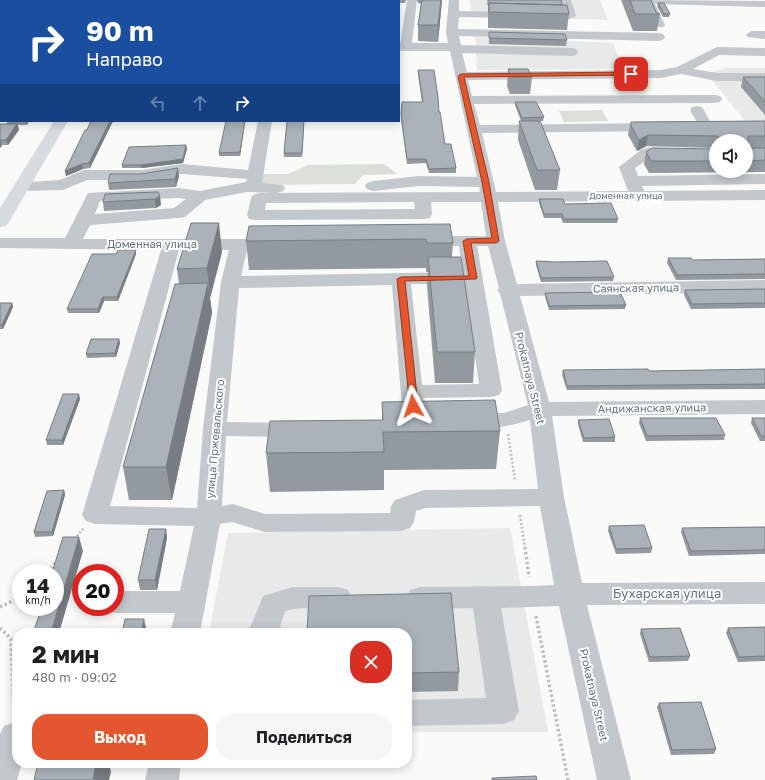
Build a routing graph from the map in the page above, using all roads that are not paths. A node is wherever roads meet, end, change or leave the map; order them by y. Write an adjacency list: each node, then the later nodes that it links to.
1 (412, 0): 7 (street)
2 (566, 0): 4 (street)
3 (765, 4): 4 (street)
4 (454, 28): 7 (street); 8 (street); 12 (street, Prokatnaya Street)
5 (752, 35): 6 (street)
6 (765, 35)
7 (402, 47)
8 (572, 52)
9 (765, 52): 10 (street)
10 (681, 70): 11 (street); 13 (street)
11 (585, 74): 12 (street); 16 (street)
12 (461, 76): 15 (street, Prokatnaya Street)
13 (765, 77)
14 (715, 99): 16 (street)
15 (467, 100): 16 (street); 25 (street, Prokatnaya Street)
16 (600, 100)
17 (697, 110): 21 (street)
18 (60, 122): 31 (main road)
19 (265, 122): 30 (street)
20 (690, 126): 21 (street)
21 (706, 126): 22 (street)
22 (721, 126)
23 (674, 127): 24 (street)
24 (643, 128): 25 (street); 26 (street)
25 (474, 129): 32 (street, Prokatnaya Street)
26 (709, 142)
27 (709, 154): 29 (street)
28 (765, 179): 29 (street)
29 (632, 181): 35 (street)
30 (255, 182): 31 (street); 32 (street, Доменная улица); 34 (street)
31 (22, 186): 37 (main road)
32 (487, 189): 35 (street, Доменная улица); 36 (street); 41 (street, Prokatnaya Street)
33 (765, 195): 35 (street, Доменная улица)
34 (200, 196): 38 (street); 38 (street)
35 (638, 196)
36 (422, 198): 36 (street)
37 (5, 207): 39 (main road)
38 (84, 220): 44 (street)
39 (0, 222)
40 (467, 241): 41 (street); 42 (street); 48 (street)
41 (496, 241): 52 (street, Prokatnaya Street)
42 (404, 242)
43 (0, 243): 44 (street, Доменная улица)
44 (71, 244): 47 (street, Доменная улица)
45 (239, 244): 46 (street, Доменная улица); 47 (street, Доменная улица); 50 (street, улица Пржевальского)
46 (294, 244)
47 (171, 245): 59 (street)
48 (473, 278): 49 (street); 53 (street)
49 (401, 279): 50 (street); 53 (street)
50 (230, 282): 56 (street, улица Пржевальского)
51 (765, 286): 52 (street, Саянская улица)
52 (507, 290): 55 (street, Prokatnaya Street)
53 (412, 392): 55 (street, Андижанская улица)
54 (765, 407): 55 (street, Андижанская улица)
55 (540, 409): 58 (street, Prokatnaya Street)
56 (215, 429): 57 (street); 59 (street, улица Пржевальского)
57 (317, 430)
58 (552, 497): 59 (street); 61 (street, Prokatnaya Street)
59 (209, 517): 66 (street, улица Пржевальского)
60 (765, 593): 61 (street, Бухарская улица)
61 (570, 594): 62 (street, Бухарская улица); 74 (street, Prokatnaya Street)
62 (485, 597): 64 (street, Бухарская улица); 69 (street)
63 (362, 598): 68 (street)
64 (393, 598)
65 (124, 602): 66 (street)
66 (191, 602): 67 (street, улица Пржевальского)
67 (186, 628)
68 (265, 628)
69 (412, 713)
70 (12, 747): 72 (street)
71 (164, 768): 73 (street)
72 (0, 780)
73 (162, 780)
74 (614, 780)

